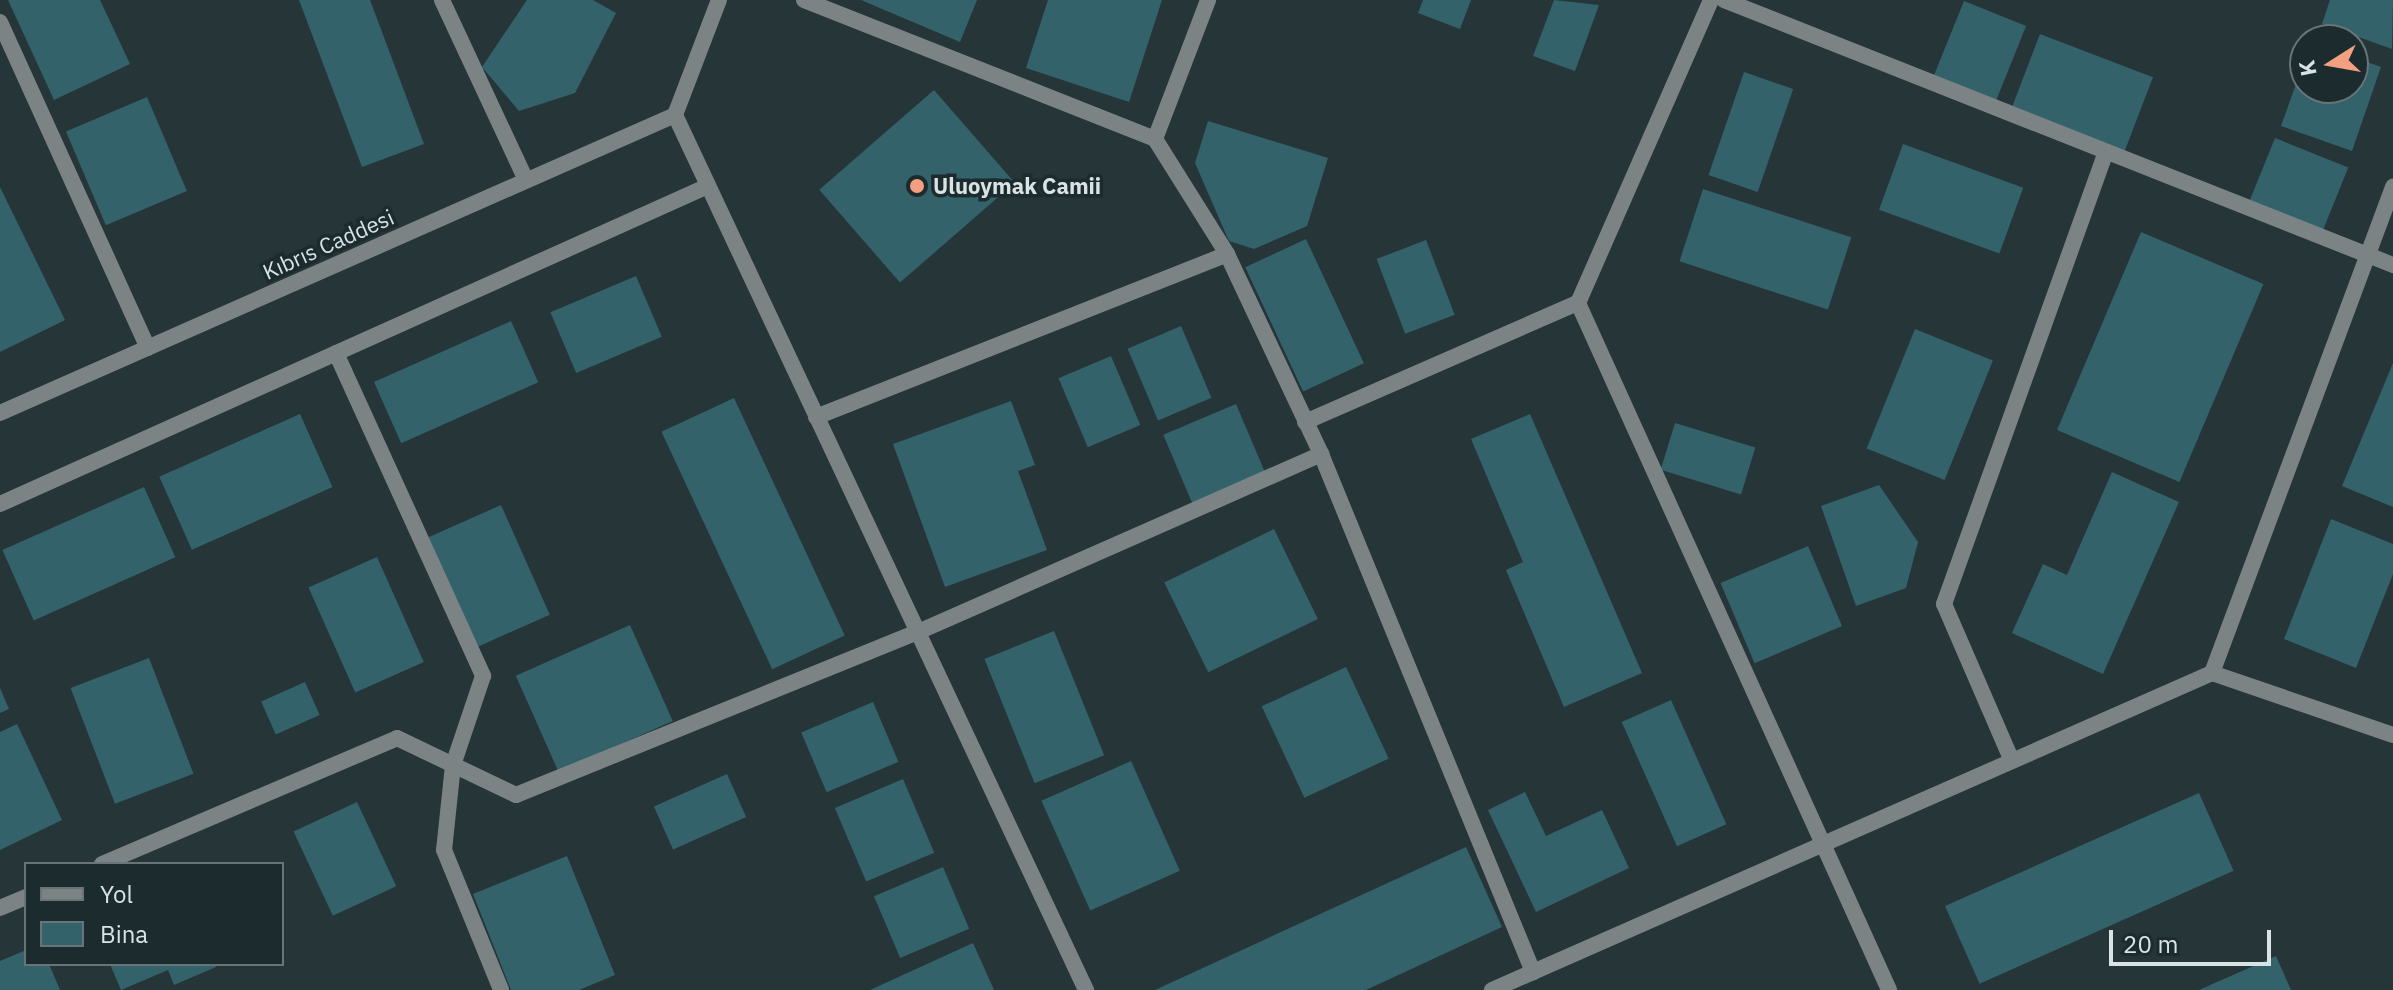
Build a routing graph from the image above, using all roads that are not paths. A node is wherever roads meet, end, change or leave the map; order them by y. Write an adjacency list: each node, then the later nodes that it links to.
1 (442, 0): 11 (street)
2 (719, 0): 8 (street)
3 (804, 0): 9 (street)
4 (1208, 0): 9 (street)
5 (1711, 0): 17 (street)
6 (1724, 0): 10 (street)
7 (0, 22): 18 (street)
8 (675, 115): 11 (street, Kıbrıs Caddesi); 12 (street)
9 (1155, 139): 14 (street)
10 (2106, 152): 15 (street); 28 (street)
11 (526, 180): 18 (street, Kıbrıs Caddesi)
12 (708, 186): 19 (street); 21 (street)
13 (2393, 187): 15 (street)
14 (1227, 254): 21 (street); 22 (street)
15 (2368, 255): 16 (street); 26 (street)
16 (2393, 265)
17 (1578, 303): 22 (street); 30 (street)
18 (148, 348): 20 (street, Kıbrıs Caddesi)
19 (336, 353): 24 (street); 29 (street)
20 (0, 413)
21 (816, 417): 25 (street)
22 (1305, 422): 23 (street)
23 (1321, 454): 25 (street); 34 (street)
24 (0, 504)
25 (918, 632): 29 (street); 36 (street)
26 (2212, 673): 27 (street); 28 (street)
27 (2393, 735)
28 (2012, 761): 30 (street)
29 (453, 765): 31 (street); 35 (street)
30 (1825, 843): 34 (street); 38 (street)
31 (107, 862)
32 (24, 898): 33 (street)
33 (0, 908)
34 (1533, 972): 37 (street)
35 (501, 990)
36 (1086, 990)
37 (1492, 990)
38 (1889, 990)

